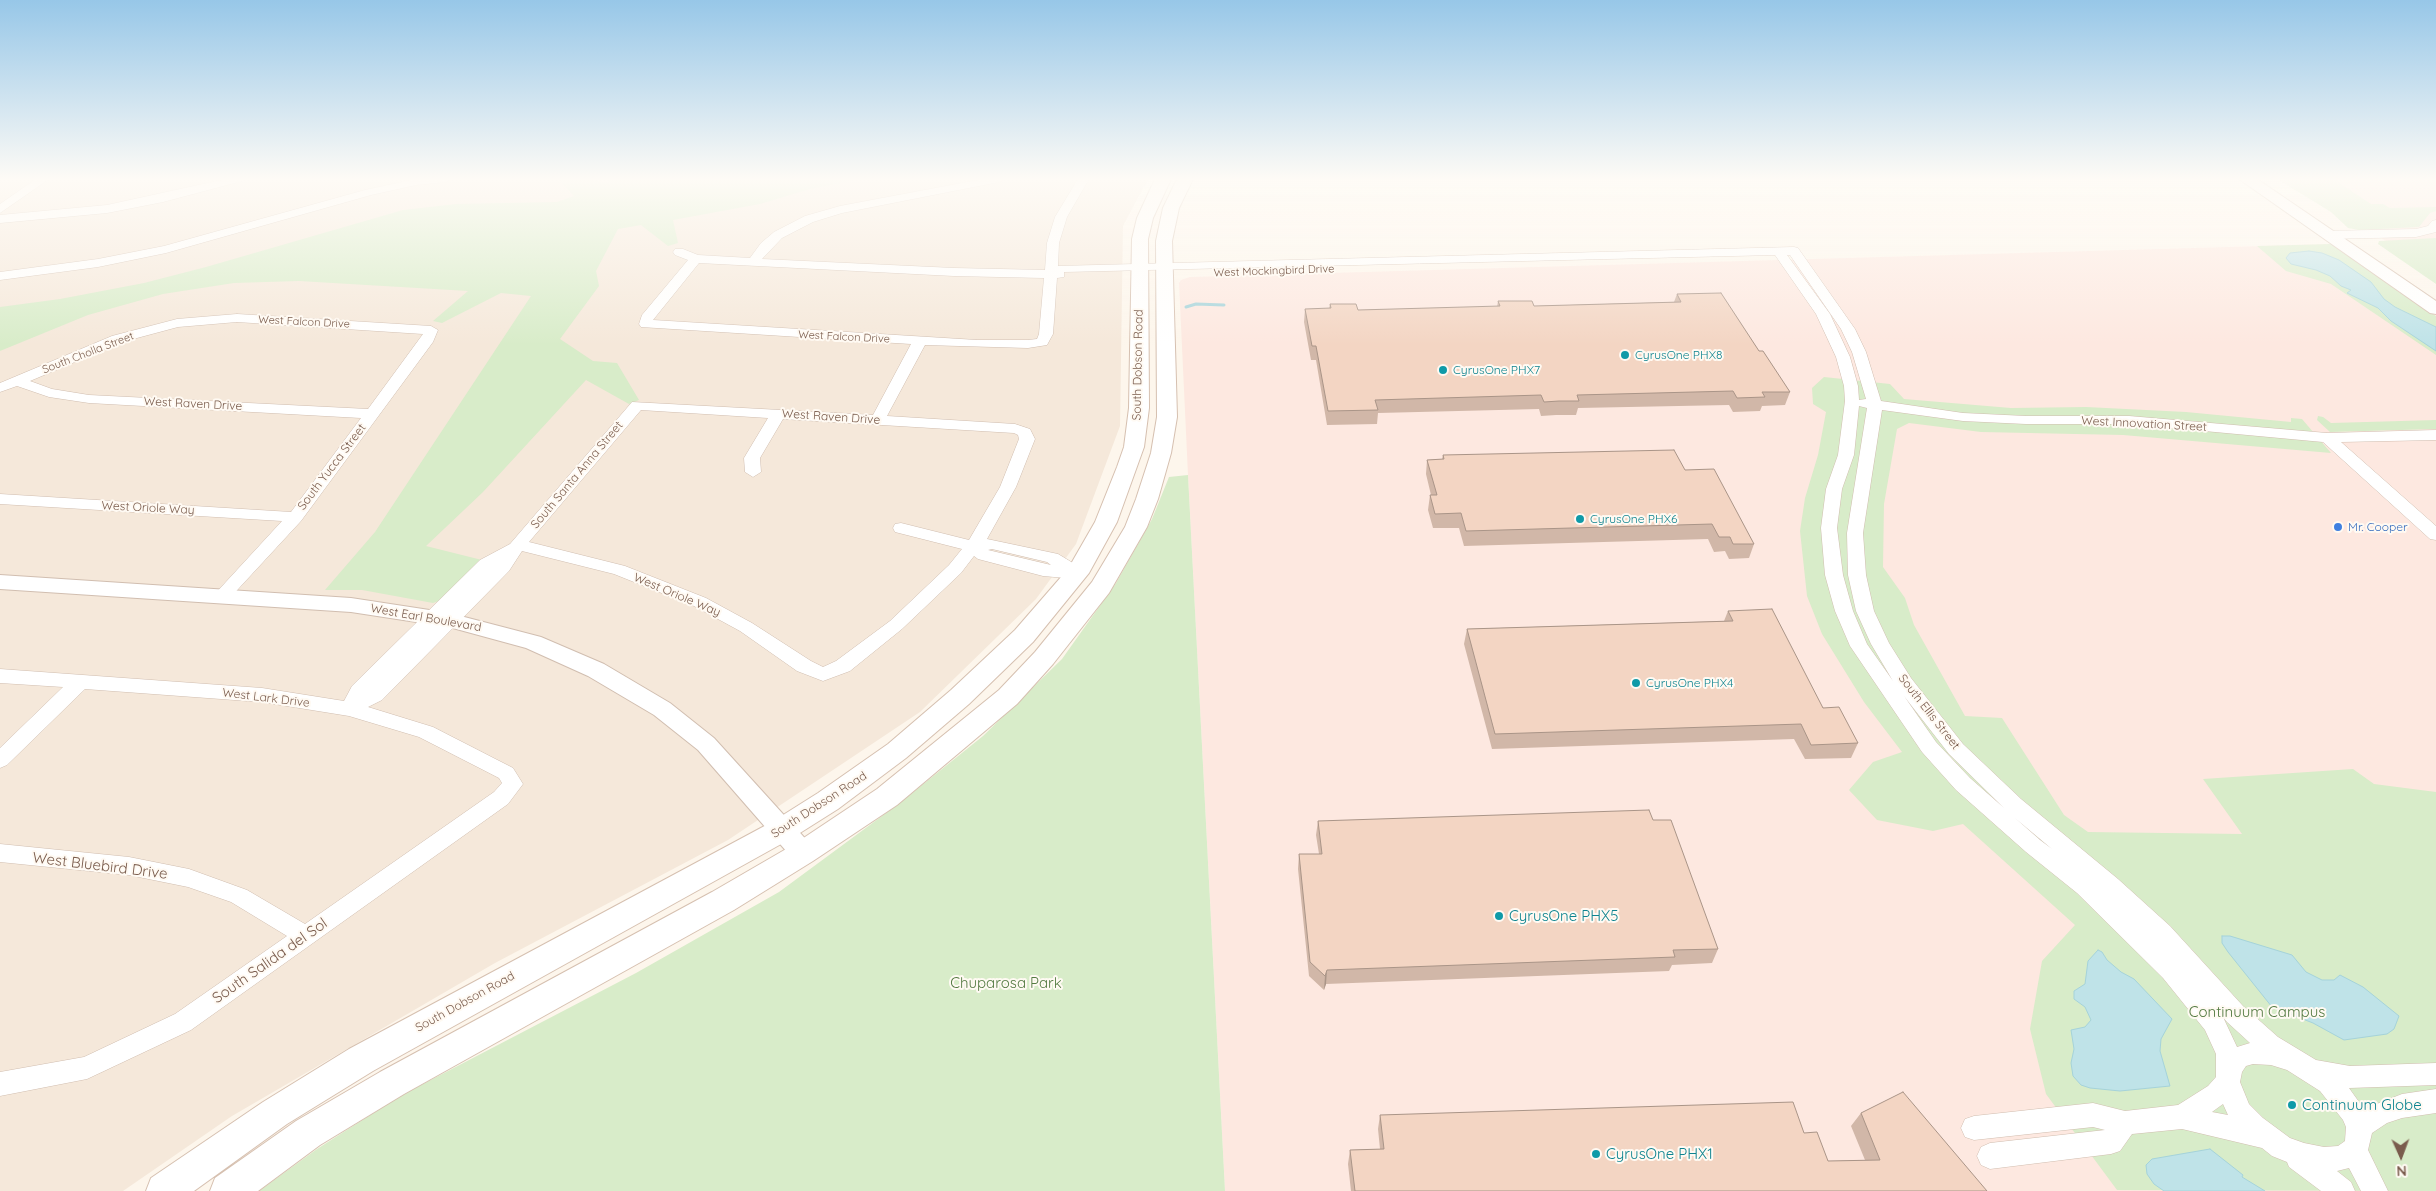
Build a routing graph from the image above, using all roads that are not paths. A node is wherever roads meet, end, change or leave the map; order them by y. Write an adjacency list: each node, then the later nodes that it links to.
1 (217, 235): 16 (street)
2 (781, 235): 12 (street)
3 (1056, 235): 15 (street)
4 (1142, 235): 13 (main road, South Dobson Road)
5 (1166, 235): 14 (main road, South Dobson Road)
6 (2327, 235): 7 (street); 18 (main road)
7 (2349, 235): 8 (street); 17 (main road)
8 (2363, 235)
9 (679, 252): 11 (street, West Mockingbird Drive)
10 (1788, 254): 14 (street, West Mockingbird Drive); 24 (street, South Ellis Street)
11 (696, 259): 12 (street, West Mockingbird Drive); 21 (street, West Falcon Drive)
12 (753, 262): 15 (street, West Mockingbird Drive)
13 (1139, 270): 14 (street, West Mockingbird Drive); 15 (street, West Mockingbird Drive); 38 (main road, South Dobson Road)
14 (1164, 270): 49 (main road, South Dobson Road)
15 (1049, 273): 21 (street, West Falcon Drive)
16 (0, 276)
17 (2436, 294)
18 (2436, 309)
19 (177, 323): 20 (street, West Falcon Drive); 22 (street, South Cholla Street)
20 (431, 330): 26 (street, South Yucca Street)
21 (920, 341): 28 (street)
22 (17, 381): 23 (street, South Cholla Street); 26 (street, West Raven Drive)
23 (0, 388)
24 (1863, 403): 30 (street, West Innovation Street); 51 (street, South Ellis Street); 53 (street, South Ellis Street)
25 (636, 405): 27 (street, West Raven Drive); 36 (street, South Santa Anna Street)
26 (372, 414): 33 (street, South Yucca Street)
27 (778, 414): 28 (street, West Raven Drive); 31 (street)
28 (878, 420): 37 (street, West Raven Drive)
29 (2436, 435): 30 (street, West Innovation Street)
30 (2327, 438): 35 (street)
31 (753, 472)
32 (0, 499): 33 (street, West Oriole Way)
33 (295, 517): 40 (street, South Yucca Street)
34 (901, 528): 37 (street)
35 (2436, 534)
36 (518, 544): 37 (street, West Oriole Way); 41 (street, South Santa Anna Street)
37 (973, 546): 38 (street)
38 (1077, 573): 47 (main road, South Dobson Road)
39 (0, 582): 40 (street, West Earl Boulevard)
40 (222, 596): 41 (street, West Earl Boulevard)
41 (441, 618): 44 (street, South Santa Anna Street); 47 (street, West Earl Boulevard)
42 (0, 676): 43 (street, West Lark Drive)
43 (79, 683): 44 (street, West Lark Drive); 45 (street)
44 (349, 709): 46 (street, West Lark Drive)
45 (0, 760)
46 (513, 784): 50 (street, South Salida del Sol)
47 (782, 830): 49 (street, West Earl Boulevard); 62 (main road, South Dobson Road)
48 (0, 853): 50 (street, West Bluebird Drive)
49 (803, 853): 63 (main road, South Dobson Road)
50 (306, 936): 54 (street, South Salida del Sol)
51 (2302, 1065): 52 (street); 53 (street); 59 (street)
52 (2436, 1074)
53 (2229, 1075): 56 (street); 60 (street)
54 (0, 1084)
55 (2436, 1102): 59 (street)
56 (2182, 1117): 57 (street); 60 (street)
57 (2124, 1123): 58 (street); 61 (street)
58 (1974, 1128)
59 (2356, 1138): 60 (street); 65 (street)
60 (2276, 1144): 64 (street)
61 (1990, 1156)
62 (164, 1191)
63 (228, 1191)
64 (2342, 1191)
65 (2375, 1191)

